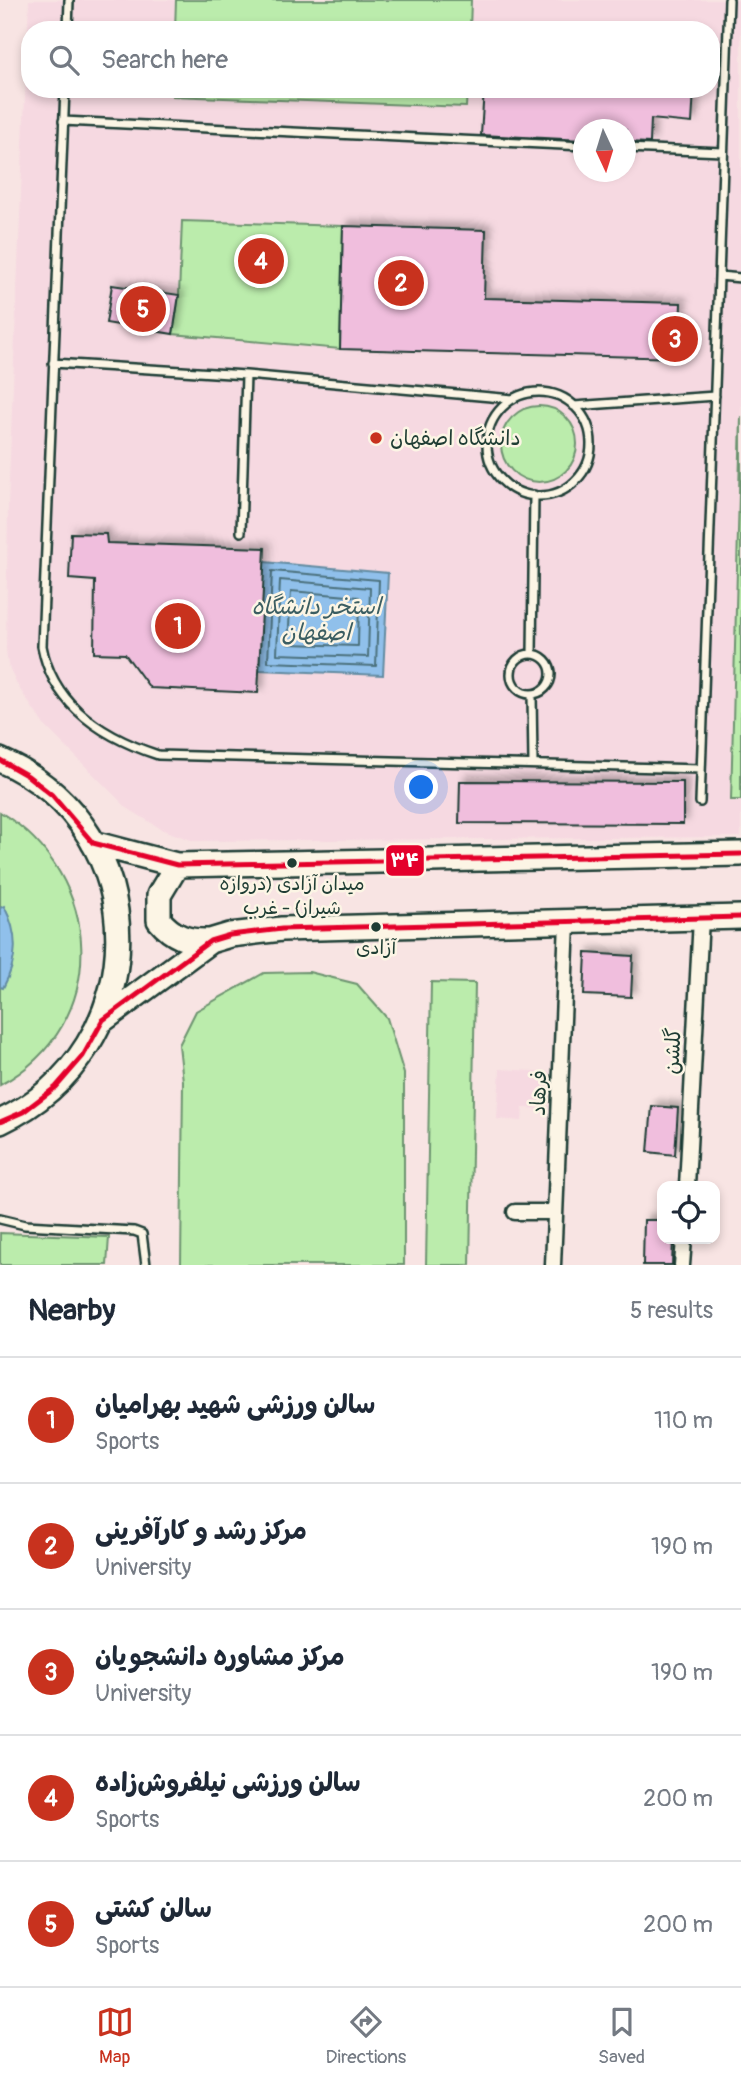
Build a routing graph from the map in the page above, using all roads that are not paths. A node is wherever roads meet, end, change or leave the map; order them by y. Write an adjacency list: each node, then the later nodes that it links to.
1 (69, 0): 3 (lane)
2 (729, 0): 8 (lane)
3 (68, 21)
4 (64, 98): 5 (lane)
5 (63, 121): 6 (lane); 11 (lane)
6 (573, 146)
7 (636, 148): 8 (lane)
8 (723, 152): 9 (lane)
9 (719, 276): 10 (lane); 13 (lane)
10 (741, 278)
11 (53, 363): 12 (lane); 21 (lane)
12 (246, 375): 14 (lane); 17 (lane)
13 (715, 396): 15 (lane); 22 (lane)
14 (513, 399): 15 (lane); 16 (lane)
15 (574, 406): 16 (lane)
16 (534, 495): 18 (lane)
17 (241, 532)
18 (532, 654): 19 (lane); 19 (lane)
19 (532, 694): 21 (lane)
20 (0, 760): 24 (main road)
21 (533, 764): 22 (lane)
22 (701, 769): 23 (lane)
23 (700, 802)
24 (93, 843): 26 (main road); 31 (main road)
25 (741, 855): 26 (main road)
26 (177, 865): 30 (main road)
27 (741, 917): 28 (main road)
28 (701, 918): 29 (main road); 33 (street, گلشن)
29 (567, 922): 30 (main road); 35 (street, فرهاد)
30 (210, 941): 31 (main road)
31 (103, 1020): 32 (main road)
32 (0, 1122)
33 (687, 1181)
34 (515, 1212): 35 (street)
35 (555, 1212): 39 (street, فرهاد)
36 (0, 1219): 38 (lane)
37 (684, 1244): 40 (street)
38 (146, 1265)
39 (552, 1265)
40 (682, 1265)

